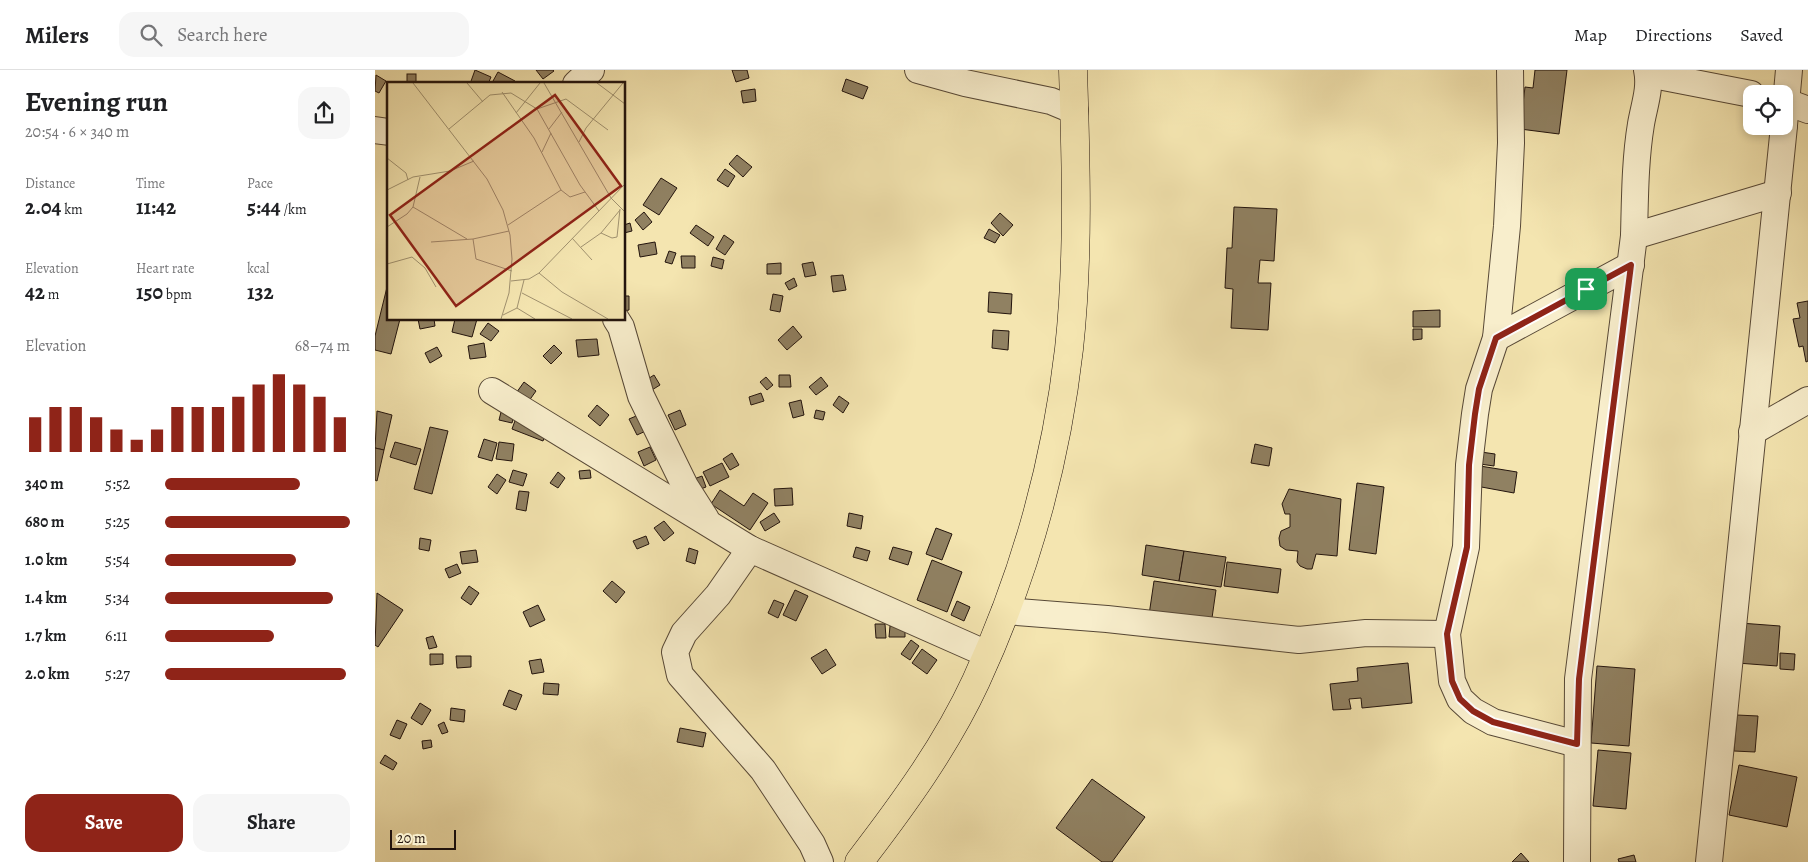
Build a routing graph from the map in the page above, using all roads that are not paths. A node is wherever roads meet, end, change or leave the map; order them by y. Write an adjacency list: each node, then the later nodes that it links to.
1 (591, 70): 7 (street)
2 (918, 70): 10 (street)
3 (1073, 70): 10 (highway)
4 (1511, 70): 16 (street)
5 (1789, 70): 8 (street)
6 (1647, 72): 9 (street); 13 (street)
7 (578, 82)
8 (1789, 85)
9 (1743, 92)
10 (1075, 111): 22 (highway)
11 (1786, 135): 12 (street)
12 (1778, 193): 13 (street); 19 (street)
13 (1634, 236): 14 (street)
14 (1631, 265): 16 (street); 25 (street)
15 (617, 320): 20 (street)
16 (1496, 338): 23 (street)
17 (492, 391): 20 (street)
18 (1808, 400): 19 (street)
19 (1752, 432): 29 (street)
20 (709, 524): 21 (street)
21 (750, 549): 24 (street); 26 (street)
22 (1005, 611): 23 (street); 24 (highway)
23 (1447, 634): 25 (street)
24 (987, 654): 27 (highway)
25 (1577, 744): 28 (street)
26 (820, 862)
27 (859, 862)
28 (1577, 862)
29 (1709, 862)

